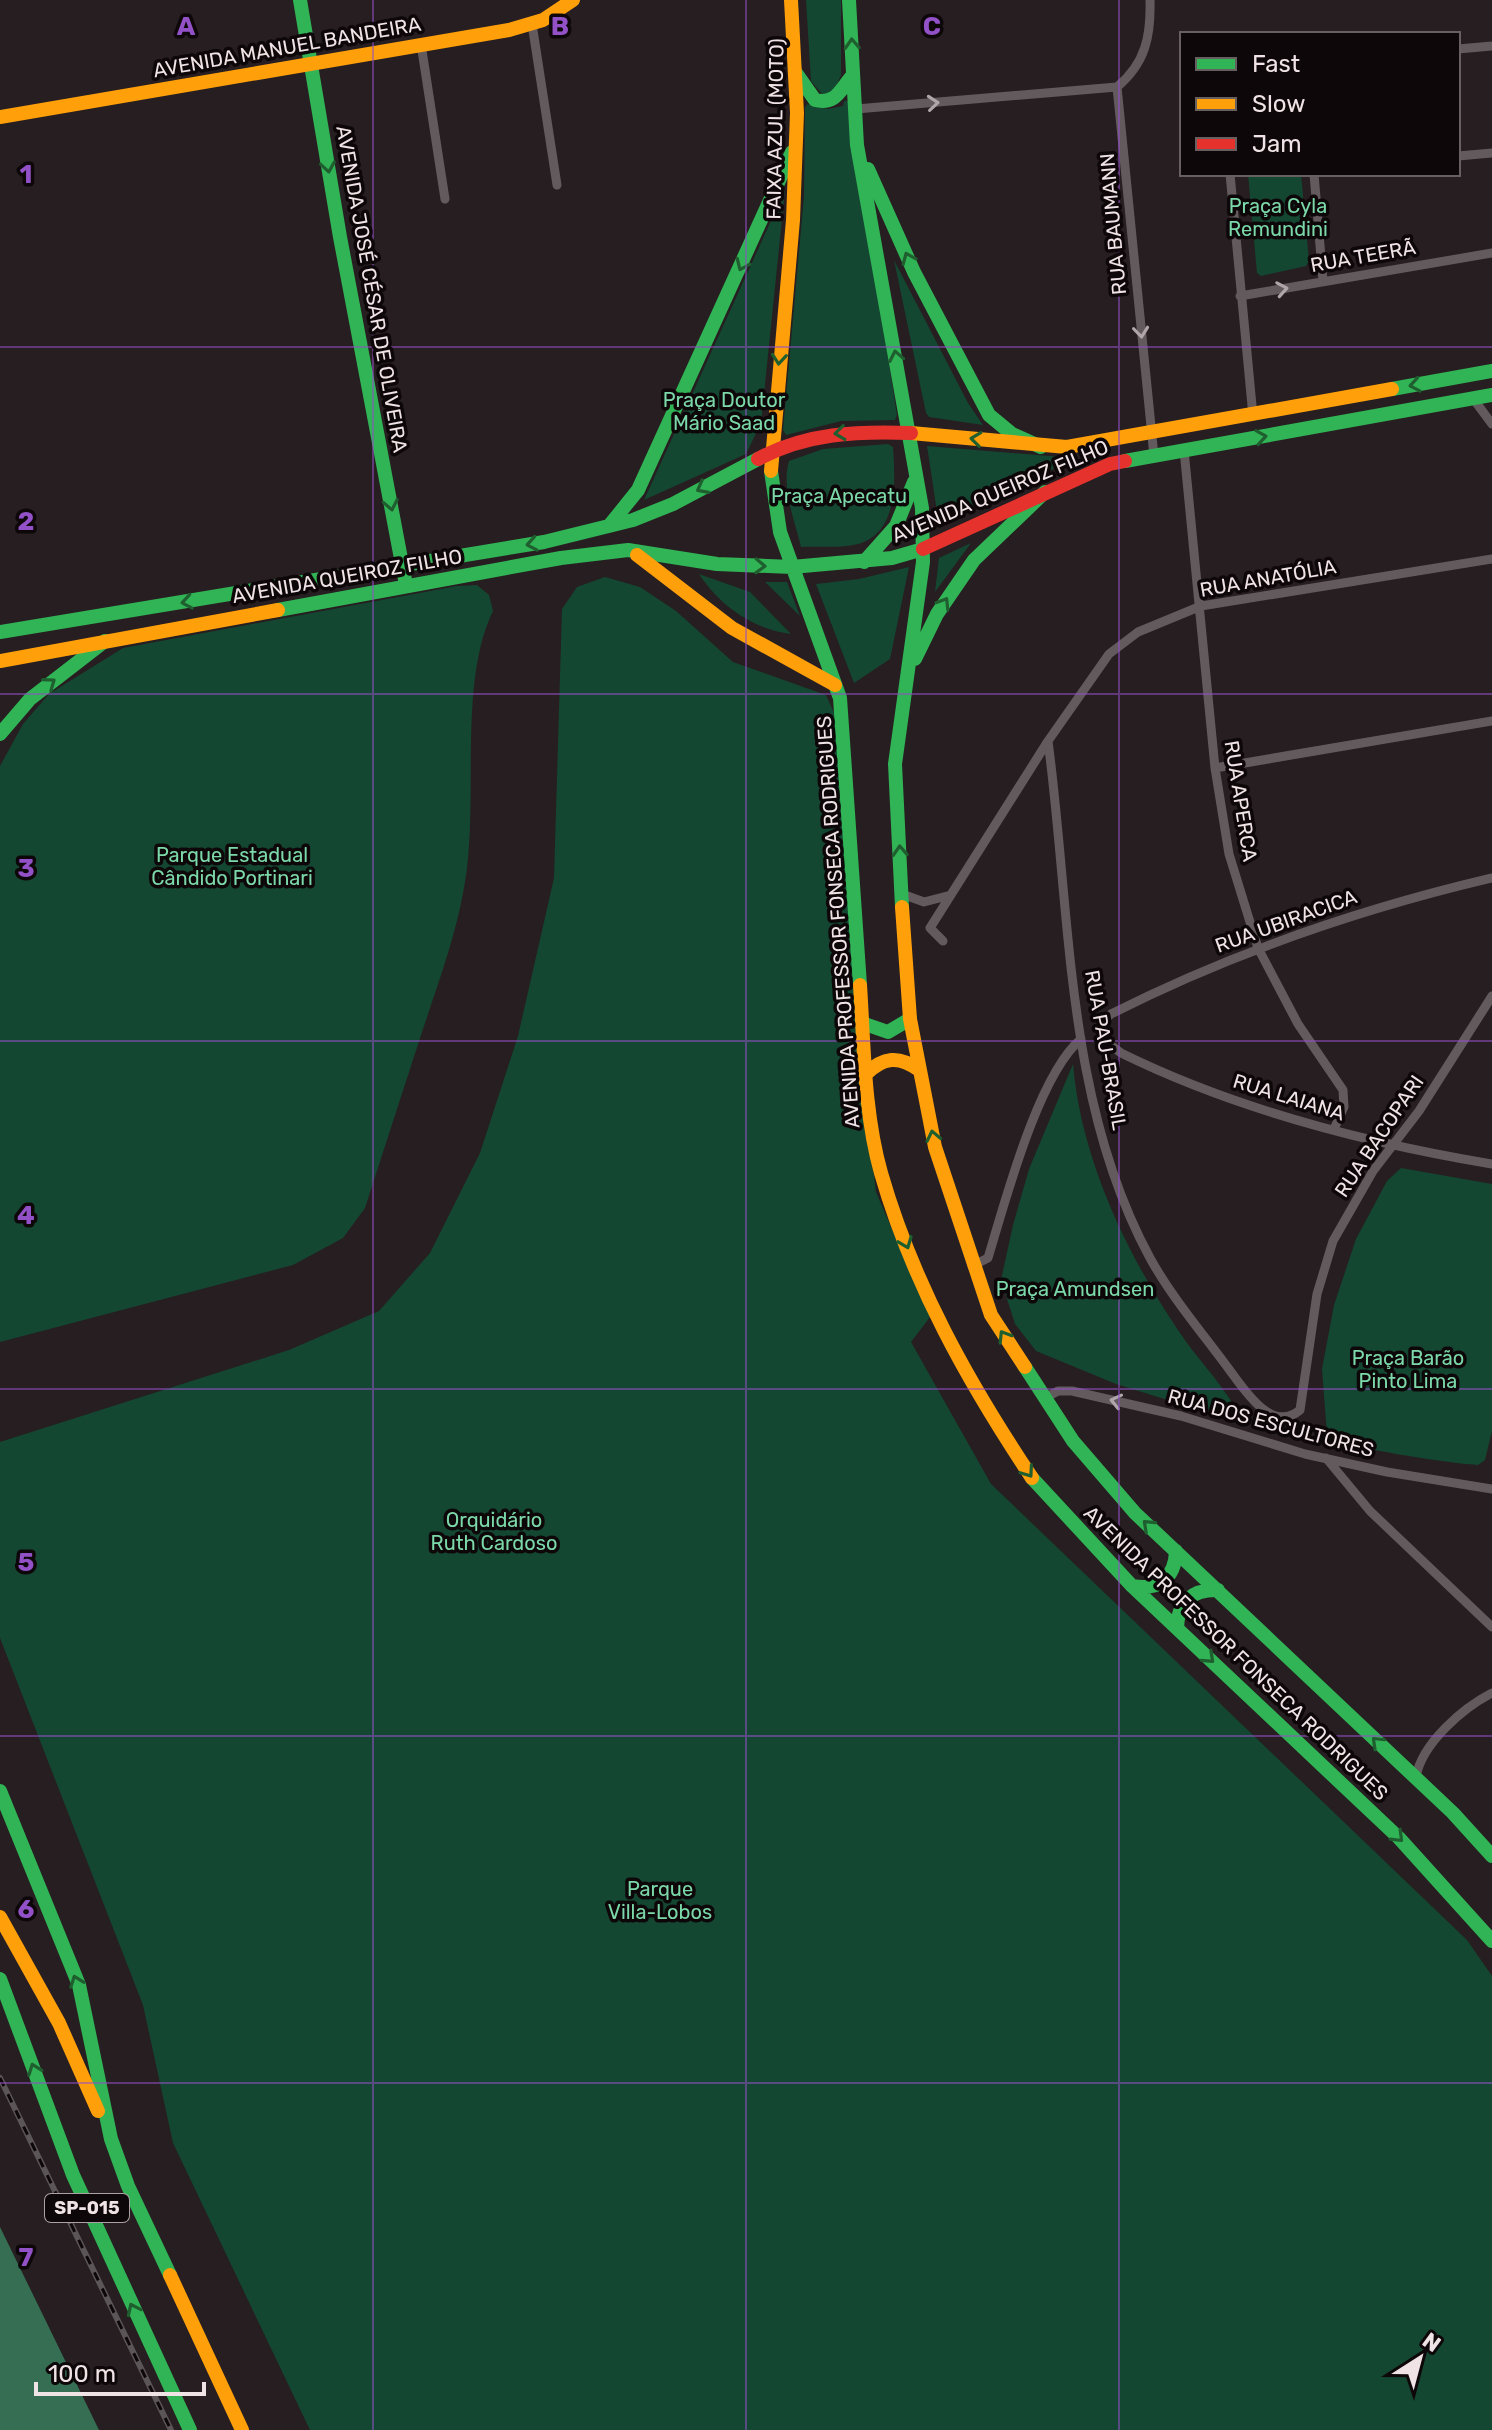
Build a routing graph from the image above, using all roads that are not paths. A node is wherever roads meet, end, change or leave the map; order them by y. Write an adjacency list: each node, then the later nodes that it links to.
1 (300, 0): 10 (main road, AVENIDA JOSÉ CÉSAR DE OLIVEIRA)
2 (573, 0): 6 (main road, AVENIDA MANUEL BANDEIRA)
3 (793, 0): 12 (main road)
4 (849, 0): 11 (main road, one-way to 4)
5 (1150, 0): 13 (street)
6 (532, 24): 7 (main road, AVENIDA MANUEL BANDEIRA); 22 (street)
7 (421, 44): 10 (main road, AVENIDA MANUEL BANDEIRA); 23 (street)
8 (1492, 46): 9 (street)
9 (1460, 49)
10 (311, 62): 15 (main road, AVENIDA MANUEL BANDEIRA); 46 (main road, AVENIDA JOSÉ CÉSAR DE OLIVEIRA, one-way to 46)
11 (853, 74): 12 (main road); 14 (main road)
12 (798, 75): 16 (main road); 27 (main road, FAIXA AZUL (MOTO))
13 (1117, 87): 14 (street, one-way to 13); 34 (street, RUA BAUMANN, one-way to 34)
14 (856, 109): 17 (main road)
15 (0, 117)
16 (796, 142): 27 (main road); 41 (main road, one-way to 41)
17 (857, 145): 33 (main road, AVENIDA PROFESSOR FONSECA RODRIGUES, one-way to 17); 35 (main road, one-way to 17)
18 (1492, 153): 19 (street)
19 (1460, 156)
20 (1230, 176): 26 (street)
21 (1314, 176): 25 (street)
22 (557, 185)
23 (445, 199)
24 (1492, 253): 25 (street, RUA TEERÃ)
25 (1323, 281): 26 (street, RUA TEERÃ, one-way to 25)
26 (1240, 296): 31 (street)
27 (784, 306): 37 (main road, AVENIDA PROFESSOR FONSECA RODRIGUES, one-way to 37)
28 (1492, 371): 31 (main road, AVENIDA QUEIROZ FILHO, one-way to 31)
29 (1492, 395): 30 (main road, AVENIDA QUEIROZ FILHO)
30 (1472, 397): 32 (street); 36 (main road, AVENIDA QUEIROZ FILHO, one-way to 30)
31 (1253, 416): 34 (main road, AVENIDA QUEIROZ FILHO)
32 (1492, 424)
33 (911, 433): 35 (main road, AVENIDA QUEIROZ FILHO, one-way to 33); 37 (main road, AVENIDA QUEIROZ FILHO, one-way to 37); 39 (main road, AVENIDA PROFESSOR FONSECA RODRIGUES)
34 (1151, 434): 35 (main road, AVENIDA QUEIROZ FILHO); 38 (street, RUA BAUMANN)
35 (1041, 447)
36 (1184, 450): 38 (main road, AVENIDA QUEIROZ FILHO); 49 (street, RUA APERCA)
37 (771, 452): 41 (main road, AVENIDA QUEIROZ FILHO, one-way to 41); 47 (main road, AVENIDA PROFESSOR FONSECA RODRIGUES)
38 (1154, 456): 40 (main road, AVENIDA QUEIROZ FILHO)
39 (917, 474): 42 (main road, AVENIDA PROFESSOR FONSECA RODRIGUES); 45 (main road)
40 (1045, 492): 42 (main road, AVENIDA QUEIROZ FILHO); 53 (main road, one-way to 40)
41 (608, 527): 46 (main road, AVENIDA QUEIROZ FILHO, one-way to 46)
42 (923, 549): 45 (main road, AVENIDA QUEIROZ FILHO); 53 (main road, AVENIDA PROFESSOR FONSECA RODRIGUES)
43 (628, 550): 47 (main road, AVENIDA QUEIROZ FILHO, one-way to 47); 48 (main road, AVENIDA QUEIROZ FILHO); 54 (main road)
44 (1492, 559): 49 (street, RUA ANATÓLIA)
45 (864, 562): 47 (main road, AVENIDA QUEIROZ FILHO)
46 (402, 565): 48 (main road, AVENIDA JOSÉ CÉSAR DE OLIVEIRA); 50 (main road, AVENIDA QUEIROZ FILHO, one-way to 50)
47 (792, 567): 54 (main road, AVENIDA PROFESSOR FONSECA RODRIGUES)
48 (406, 585): 51 (main road, AVENIDA QUEIROZ FILHO)
49 (1201, 606): 57 (street, RUA ANATÓLIA); 58 (street, RUA APERCA)
50 (0, 632)
51 (107, 640): 52 (main road, AVENIDA QUEIROZ FILHO); 56 (main road, one-way to 51)
52 (0, 661)
53 (908, 672): 60 (main road, AVENIDA PROFESSOR FONSECA RODRIGUES, one-way to 53)
54 (837, 686): 67 (main road, AVENIDA PROFESSOR FONSECA RODRIGUES)
55 (1492, 721): 58 (street)
56 (0, 734)
57 (1048, 741): 61 (street, RUA ANATÓLIA); 68 (street, RUA PAU-BRASIL)
58 (1215, 768): 63 (street, RUA APERCA)
59 (1492, 878): 63 (street, RUA UBIRACICA)
60 (902, 894): 61 (street); 65 (main road, AVENIDA PROFESSOR FONSECA RODRIGUES)
61 (951, 895): 62 (street, RUA ANATÓLIA)
62 (943, 941)
63 (1258, 948): 66 (street, RUA UBIRACICA); 71 (street, RUA APERCA)
64 (1492, 996): 72 (street, RUA BACOPARI)
65 (910, 1019): 67 (main road); 69 (main road, AVENIDA PROFESSOR FONSECA RODRIGUES)
66 (1102, 1022): 71 (street, RUA LAIANA)
67 (862, 1023): 70 (main road, AVENIDA PROFESSOR FONSECA RODRIGUES)
68 (1081, 1039): 74 (street); 76 (street, RUA PAU-BRASIL)
69 (919, 1070): 70 (main road); 74 (main road, AVENIDA PROFESSOR FONSECA RODRIGUES, one-way to 69)
70 (866, 1074): 80 (main road, AVENIDA PROFESSOR FONSECA RODRIGUES, one-way to 80)
71 (1334, 1129): 72 (street, RUA LAIANA)
72 (1393, 1146): 73 (street, RUA LAIANA); 76 (street, RUA BACOPARI)
73 (1492, 1164)
74 (972, 1266): 75 (main road, AVENIDA PROFESSOR FONSECA RODRIGUES, one-way to 74)
75 (1044, 1399): 77 (street, RUA DOS ESCULTORES, one-way to 75); 79 (main road, AVENIDA PROFESSOR FONSECA RODRIGUES, one-way to 75)
76 (1304, 1399)
77 (1326, 1458): 78 (street, RUA DOS ESCULTORES); 82 (street)
78 (1492, 1489)
79 (1176, 1551): 80 (main road); 81 (main road, AVENIDA PROFESSOR FONSECA RODRIGUES)
80 (1132, 1586): 83 (main road, AVENIDA PROFESSOR FONSECA RODRIGUES)
81 (1218, 1590): 83 (main road); 85 (main road, AVENIDA PROFESSOR FONSECA RODRIGUES, one-way to 81)
82 (1492, 1627)
83 (1177, 1628): 89 (main road, AVENIDA PROFESSOR FONSECA RODRIGUES, one-way to 89)
84 (1492, 1693): 85 (street)
85 (1416, 1778): 87 (main road, AVENIDA PROFESSOR FONSECA RODRIGUES)
86 (0, 1791): 91 (main road, one-way to 86)
87 (1492, 1856)
88 (0, 1917): 91 (main road)
89 (1492, 1941)
90 (0, 1979): 92 (main road, SP-015, one-way to 90)
91 (111, 2139): 93 (main road)
92 (190, 2430)
93 (242, 2430)

